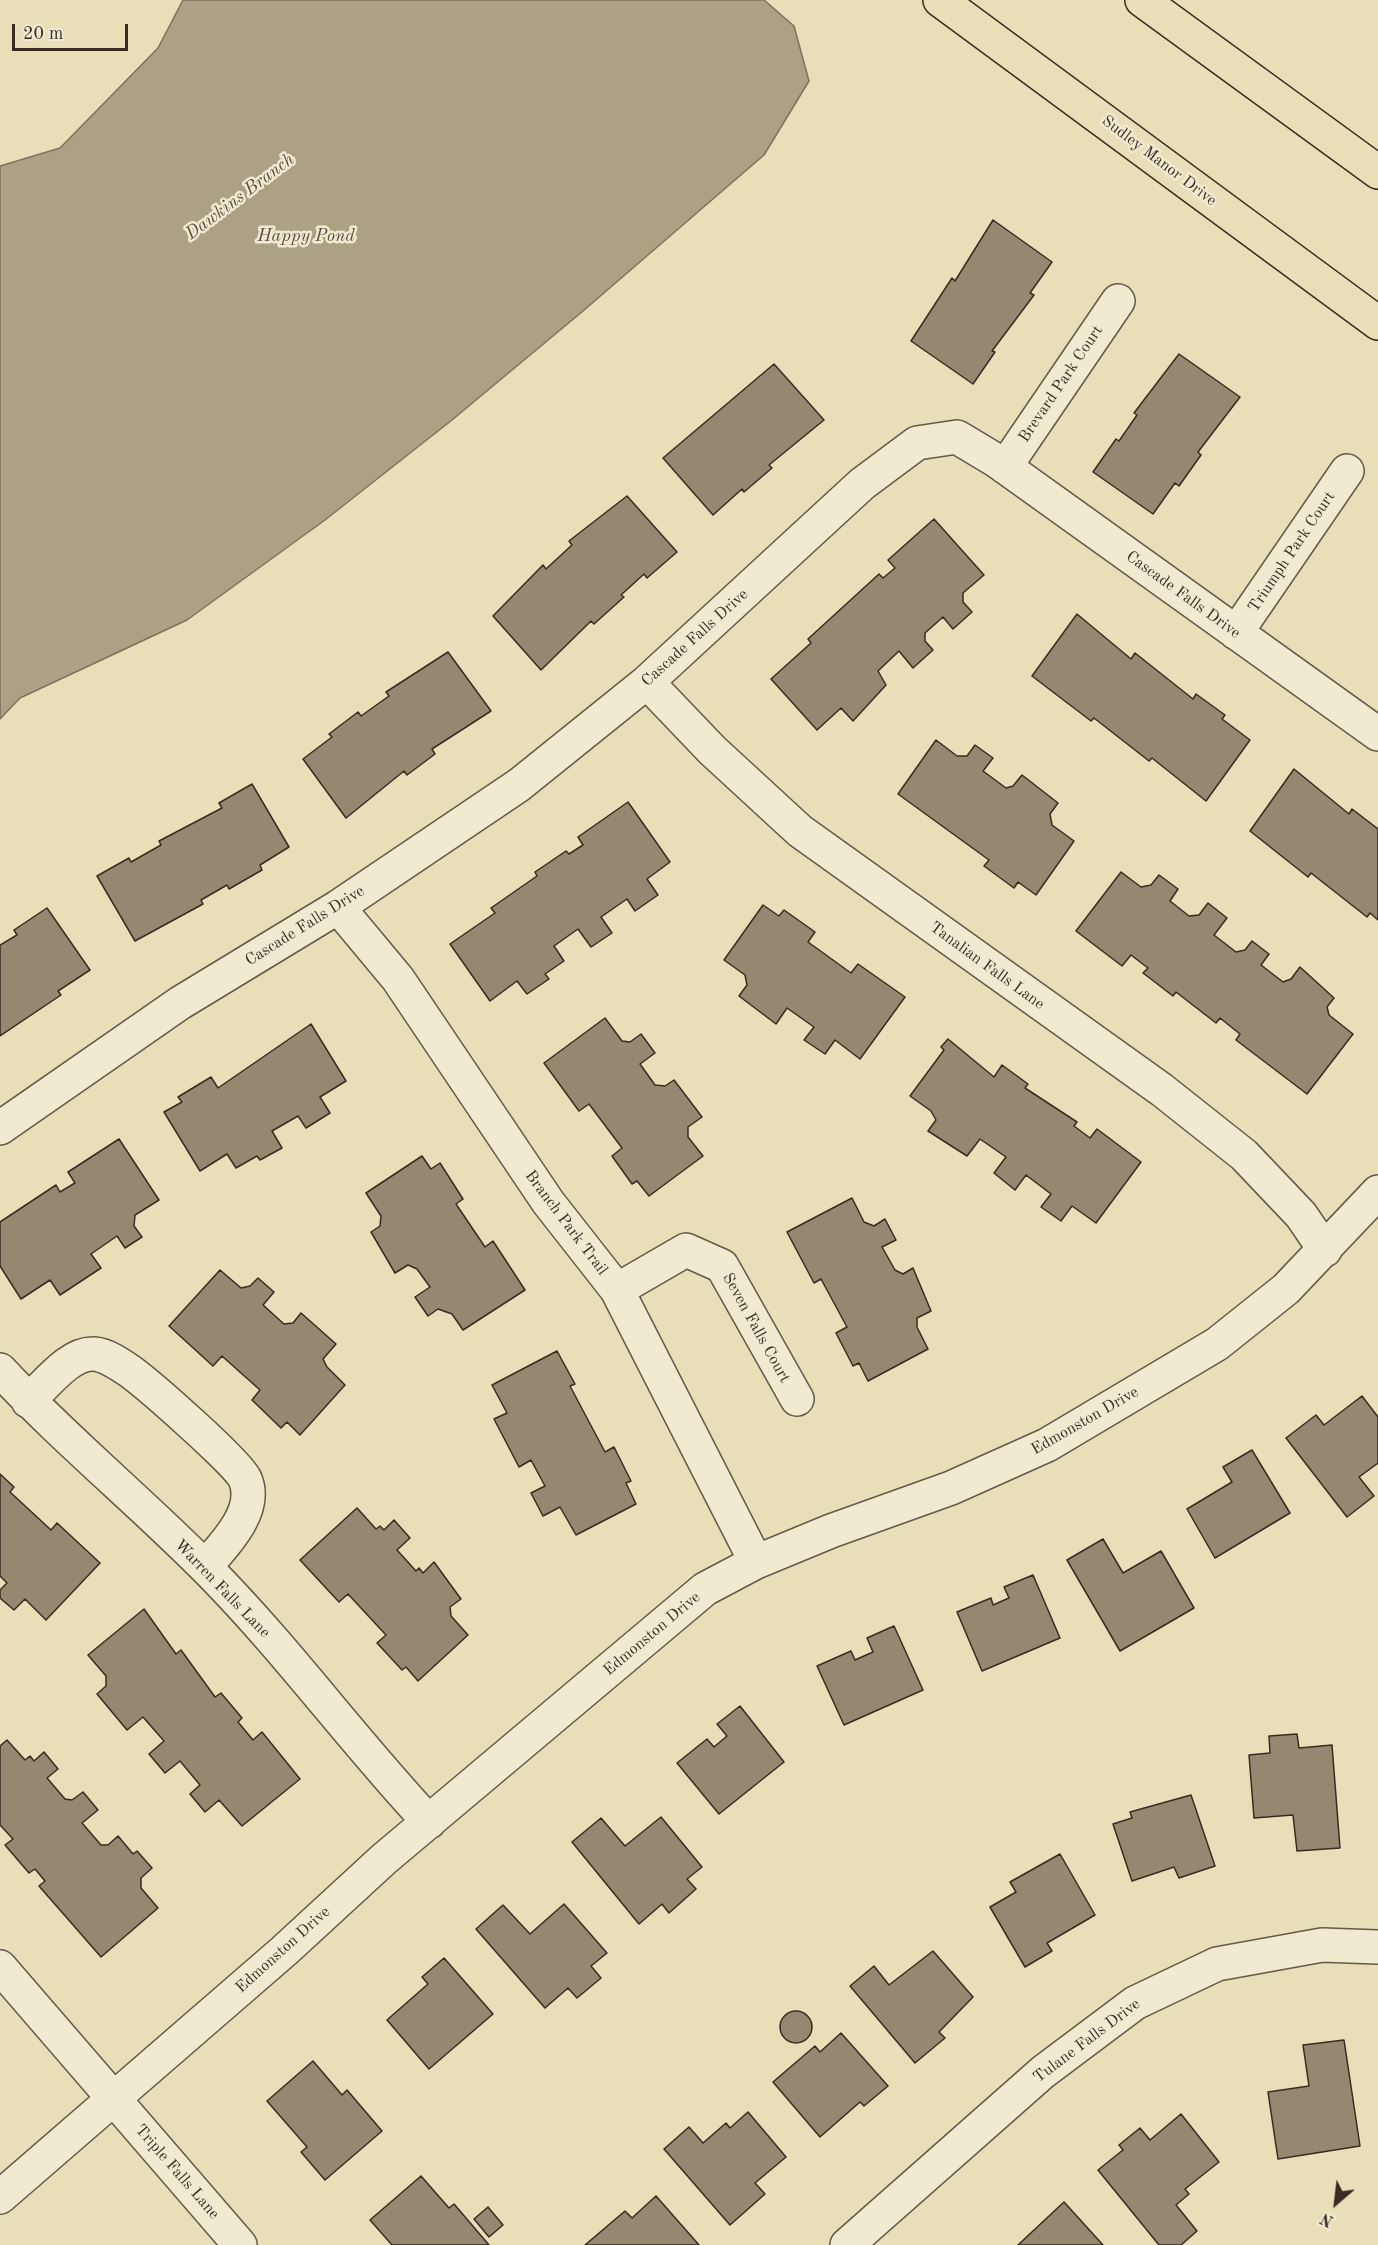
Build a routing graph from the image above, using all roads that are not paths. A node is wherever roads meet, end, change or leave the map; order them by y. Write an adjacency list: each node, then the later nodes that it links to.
1 (940, 0): 5 (main road, Sudley Manor Drive)
2 (1142, 0): 3 (main road)
3 (1378, 171)
4 (1118, 301): 6 (street, Brevard Park Court)
5 (1378, 323)
6 (1005, 467): 8 (street, Cascade Falls Drive); 9 (street, Cascade Falls Drive)
7 (1347, 471): 8 (street, Triumph Park Court)
8 (1236, 633): 10 (street, Cascade Falls Drive)
9 (647, 682): 11 (street, Cascade Falls Drive); 14 (street, Tanalian Falls Lane)
10 (1378, 734)
11 (338, 908): 12 (street, Cascade Falls Drive); 15 (street, Branch Park Trail)
12 (0, 1128)
13 (1378, 1192): 14 (street, Edmonston Drive)
14 (1325, 1250): 19 (street, Edmonston Drive)
15 (617, 1290): 17 (street, Seven Falls Court); 19 (street, Branch Park Trail)
16 (0, 1370): 18 (street, Warren Falls Lane)
17 (797, 1399)
18 (28, 1401): 20 (street, Warren Falls Lane); 20 (street)
19 (756, 1562): 21 (street, Edmonston Drive)
20 (205, 1567): 21 (street, Warren Falls Lane)
21 (429, 1822): 24 (street, Edmonston Drive)
22 (1378, 1947): 27 (street, Tulane Falls Drive)
23 (0, 1967): 24 (street, Triple Falls Lane)
24 (114, 2098): 25 (street, Edmonston Drive); 26 (street, Triple Falls Lane)
25 (0, 2197)
26 (240, 2245)
27 (847, 2245)

